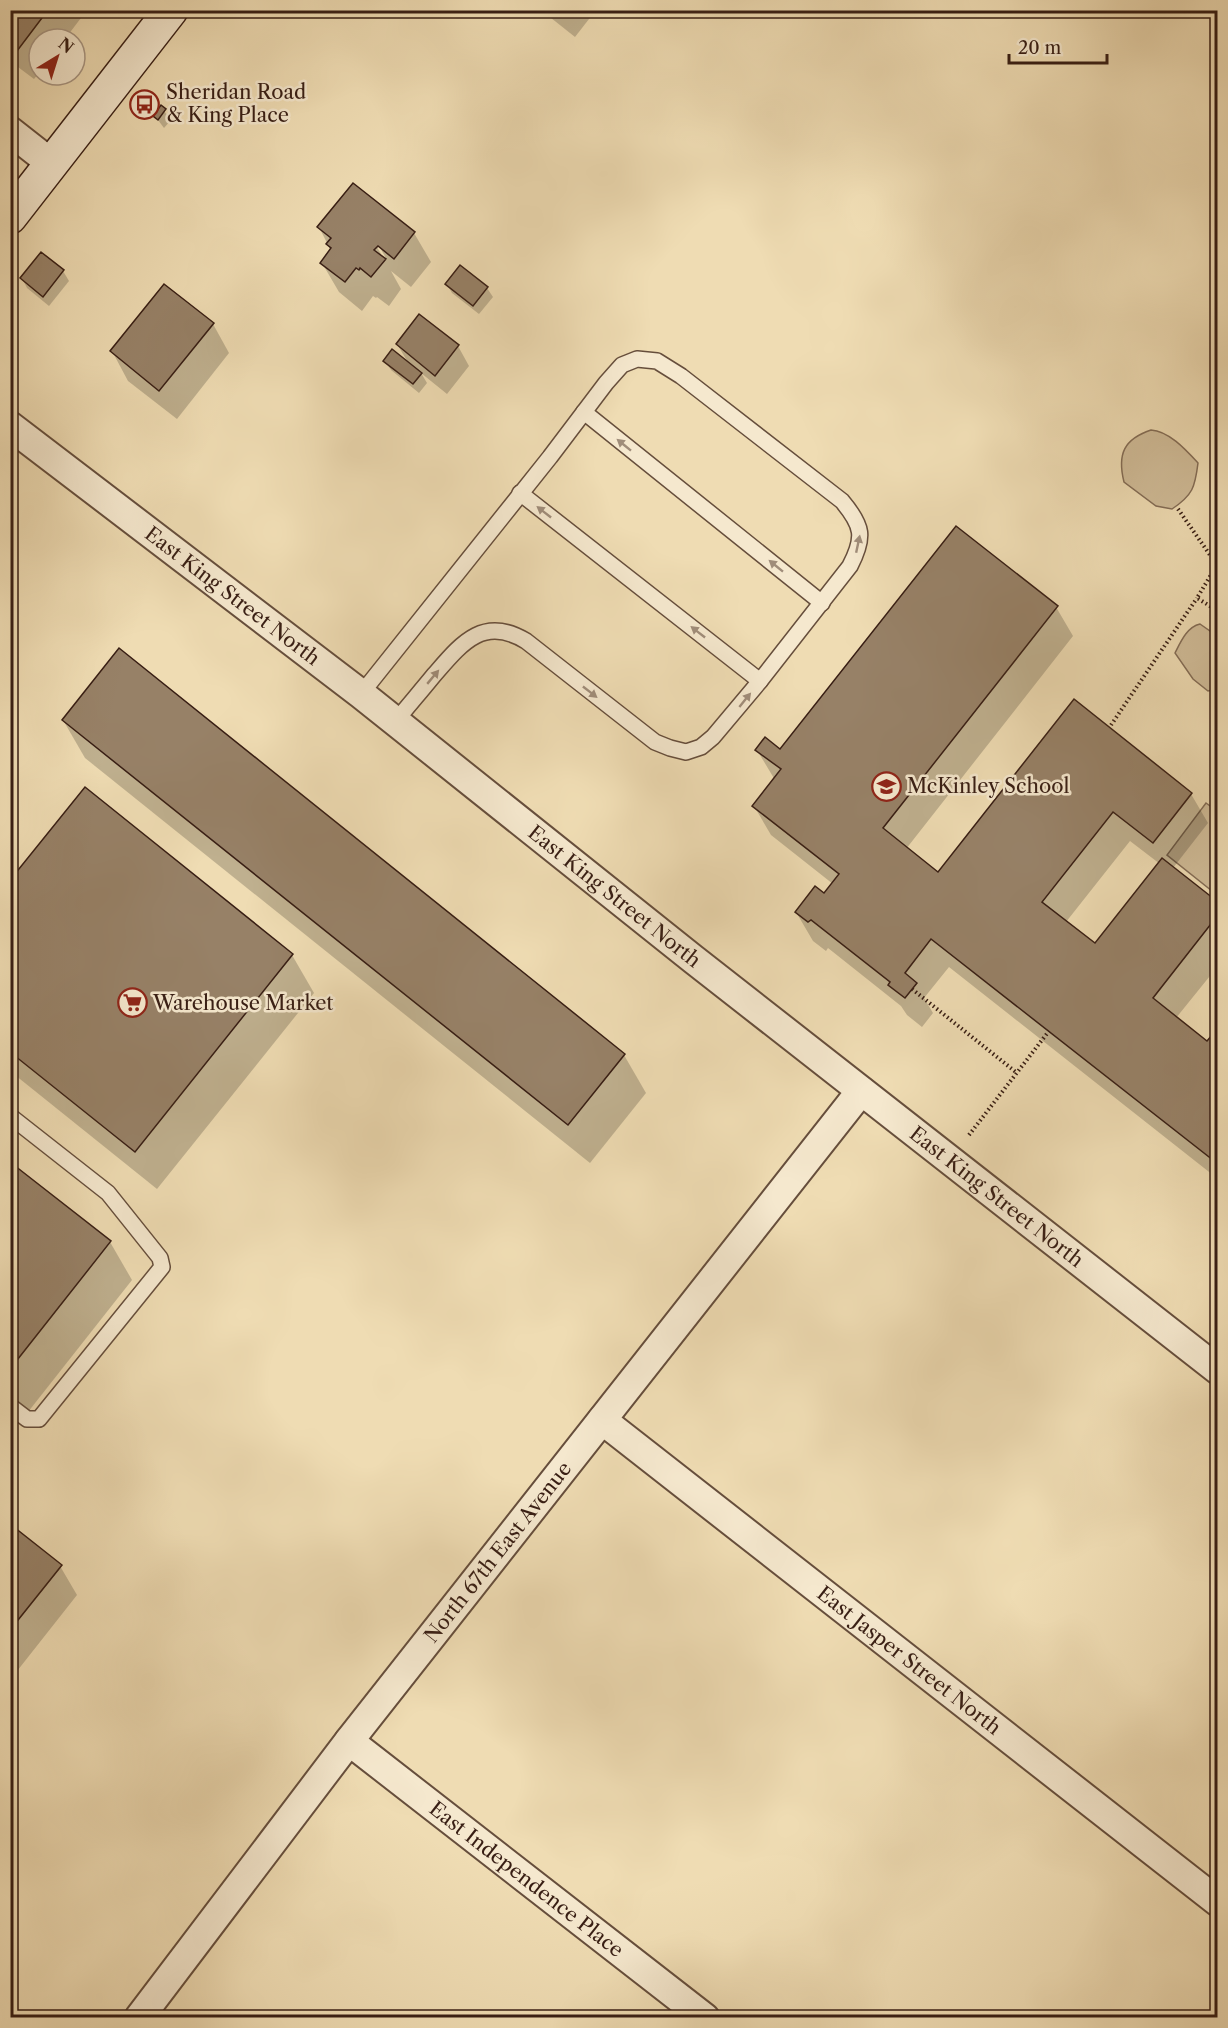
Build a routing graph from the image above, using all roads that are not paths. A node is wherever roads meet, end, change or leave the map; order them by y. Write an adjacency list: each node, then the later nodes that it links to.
1 (171, 10): 3 (main road)
2 (10, 131): 3 (street)
3 (52, 164): 4 (main road)
4 (10, 217)
5 (584, 412): 7 (lane); 8 (lane, one-way to 5); 8 (lane, one-way to 5)
6 (10, 426): 10 (street, East King Street North)
7 (520, 493): 9 (lane, one-way to 7); 10 (lane)
8 (822, 603): 9 (lane)
9 (760, 681): 11 (lane, one-way to 9)
10 (362, 694): 11 (street, East King Street North)
11 (395, 722): 12 (street, East King Street North)
12 (861, 1091): 14 (street, East King Street North); 16 (street, North 67th East Avenue)
13 (10, 1116): 15 (lane)
14 (1218, 1370)
15 (10, 1406)
16 (602, 1420): 17 (street, North 67th East Avenue); 18 (street, East Jasper Street North)
17 (349, 1741): 19 (street, North 67th East Avenue); 20 (street, East Independence Place)
18 (1218, 1902)
19 (139, 2018)
20 (705, 2018)

